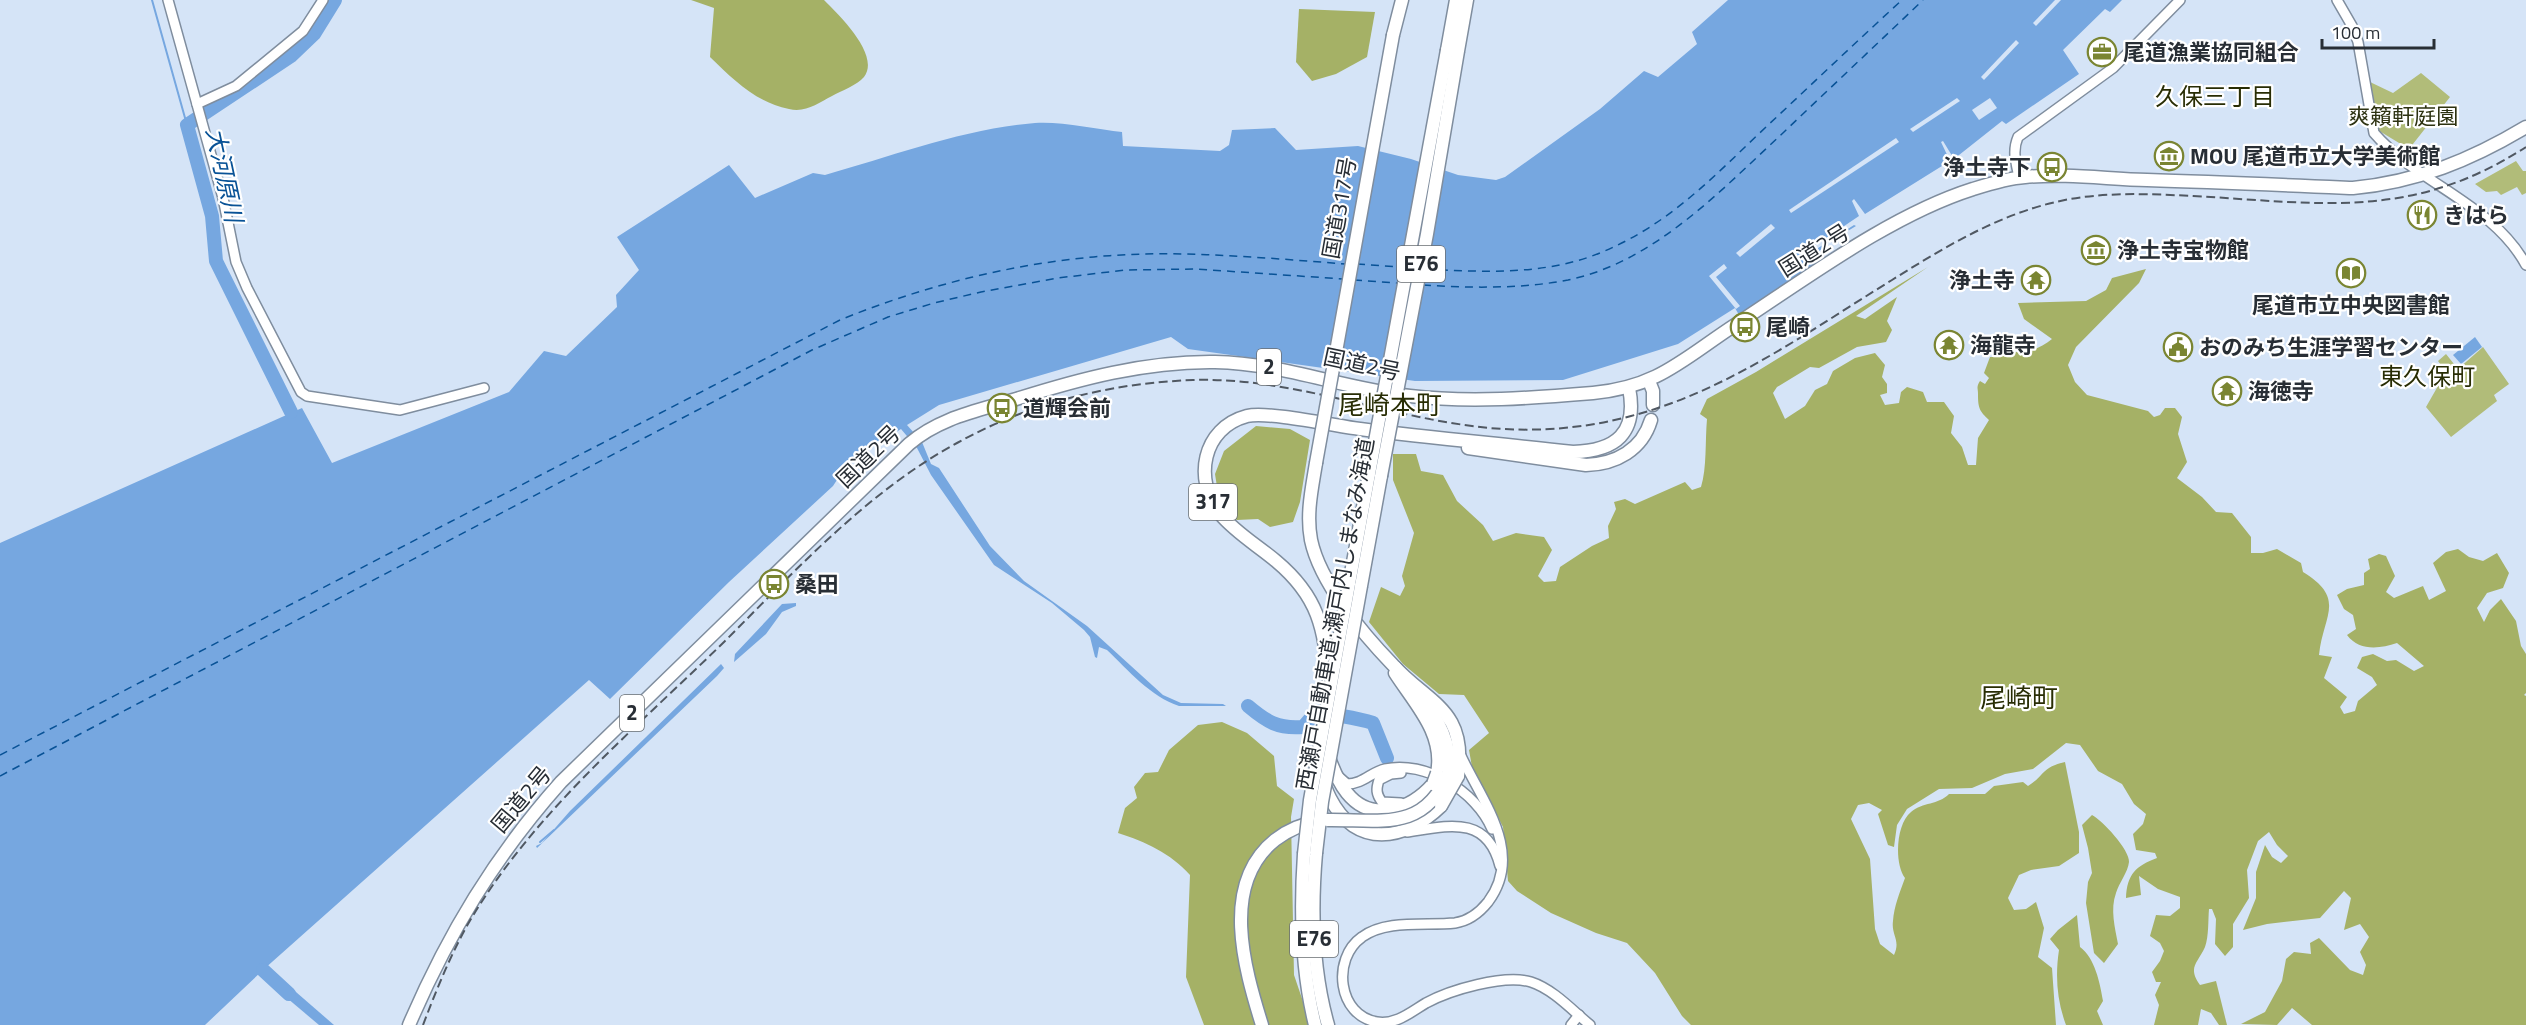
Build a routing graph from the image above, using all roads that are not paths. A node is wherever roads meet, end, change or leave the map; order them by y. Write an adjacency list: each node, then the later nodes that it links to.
1 (168, 0): 8 (street)
2 (323, 0): 8 (street)
3 (1402, 0): 20 (highway, 国道317号 / 317, bridge)
4 (1456, 0): 19 (highway, 西瀬戸自動車道;瀬戸内しまなみ海道 / E76, bridge)
5 (1467, 0): 19 (highway, 西瀬戸自動車道;瀬戸内しまなみ海道 / E76, bridge)
6 (2180, 0): 11 (street)
7 (2337, 0): 10 (street)
8 (197, 104): 14 (street)
9 (2526, 127): 10 (highway, 国道2号 / 2)
10 (2424, 175): 11 (highway, 国道2号 / 2); 12 (street)
11 (2019, 177): 13 (highway, 国道2号 / 2)
12 (2526, 265)
13 (1649, 381): 15 (highway, 国道2号 / 2); 16 (highway)
14 (484, 388)
15 (1629, 388): 18 (highway, 国道317号 / 317); 32 (highway, 国道2号 / 2)
16 (1653, 405)
17 (1651, 420): 18 (highway, 国道317号 / 317)
18 (1361, 429): 22 (highway, 国道317号 / 317, bridge)
19 (1375, 475): 29 (highway, 西瀬戸自動車道;瀬戸内しまなみ海道 / E76, bridge)
20 (1383, 654): 21 (highway, 国道317号 / 317); 25 (highway, 国道317号 / 317)
21 (1395, 667): 23 (highway, 国道317号 / 317); 25 (highway)
22 (1325, 746): 24 (highway, 国道317号 / 317); 27 (highway, 国道317号 / 317)
23 (1461, 756): 25 (highway, 国道317号 / 317); 30 (street)
24 (1335, 772): 26 (highway, 国道317号 / 317); 28 (street)
25 (1444, 777): 26 (highway, 国道317号 / 317); 27 (highway, 国道317号 / 317, bridge); 33 (highway, bridge)
26 (1424, 794): 28 (street)
27 (1386, 834): 30 (street)
28 (1497, 841): 30 (street)
29 (1310, 853): 34 (highway, 西瀬戸自動車道;瀬戸内しまなみ海道 / E76); 35 (highway, 西瀬戸自動車道;瀬戸内しまなみ海道 / E76)
30 (1501, 872): 31 (street)
31 (1579, 1015): 36 (street); 37 (street)
32 (409, 1025)
33 (1262, 1025)
34 (1315, 1025)
35 (1328, 1025)
36 (1570, 1025)
37 (1590, 1025)

